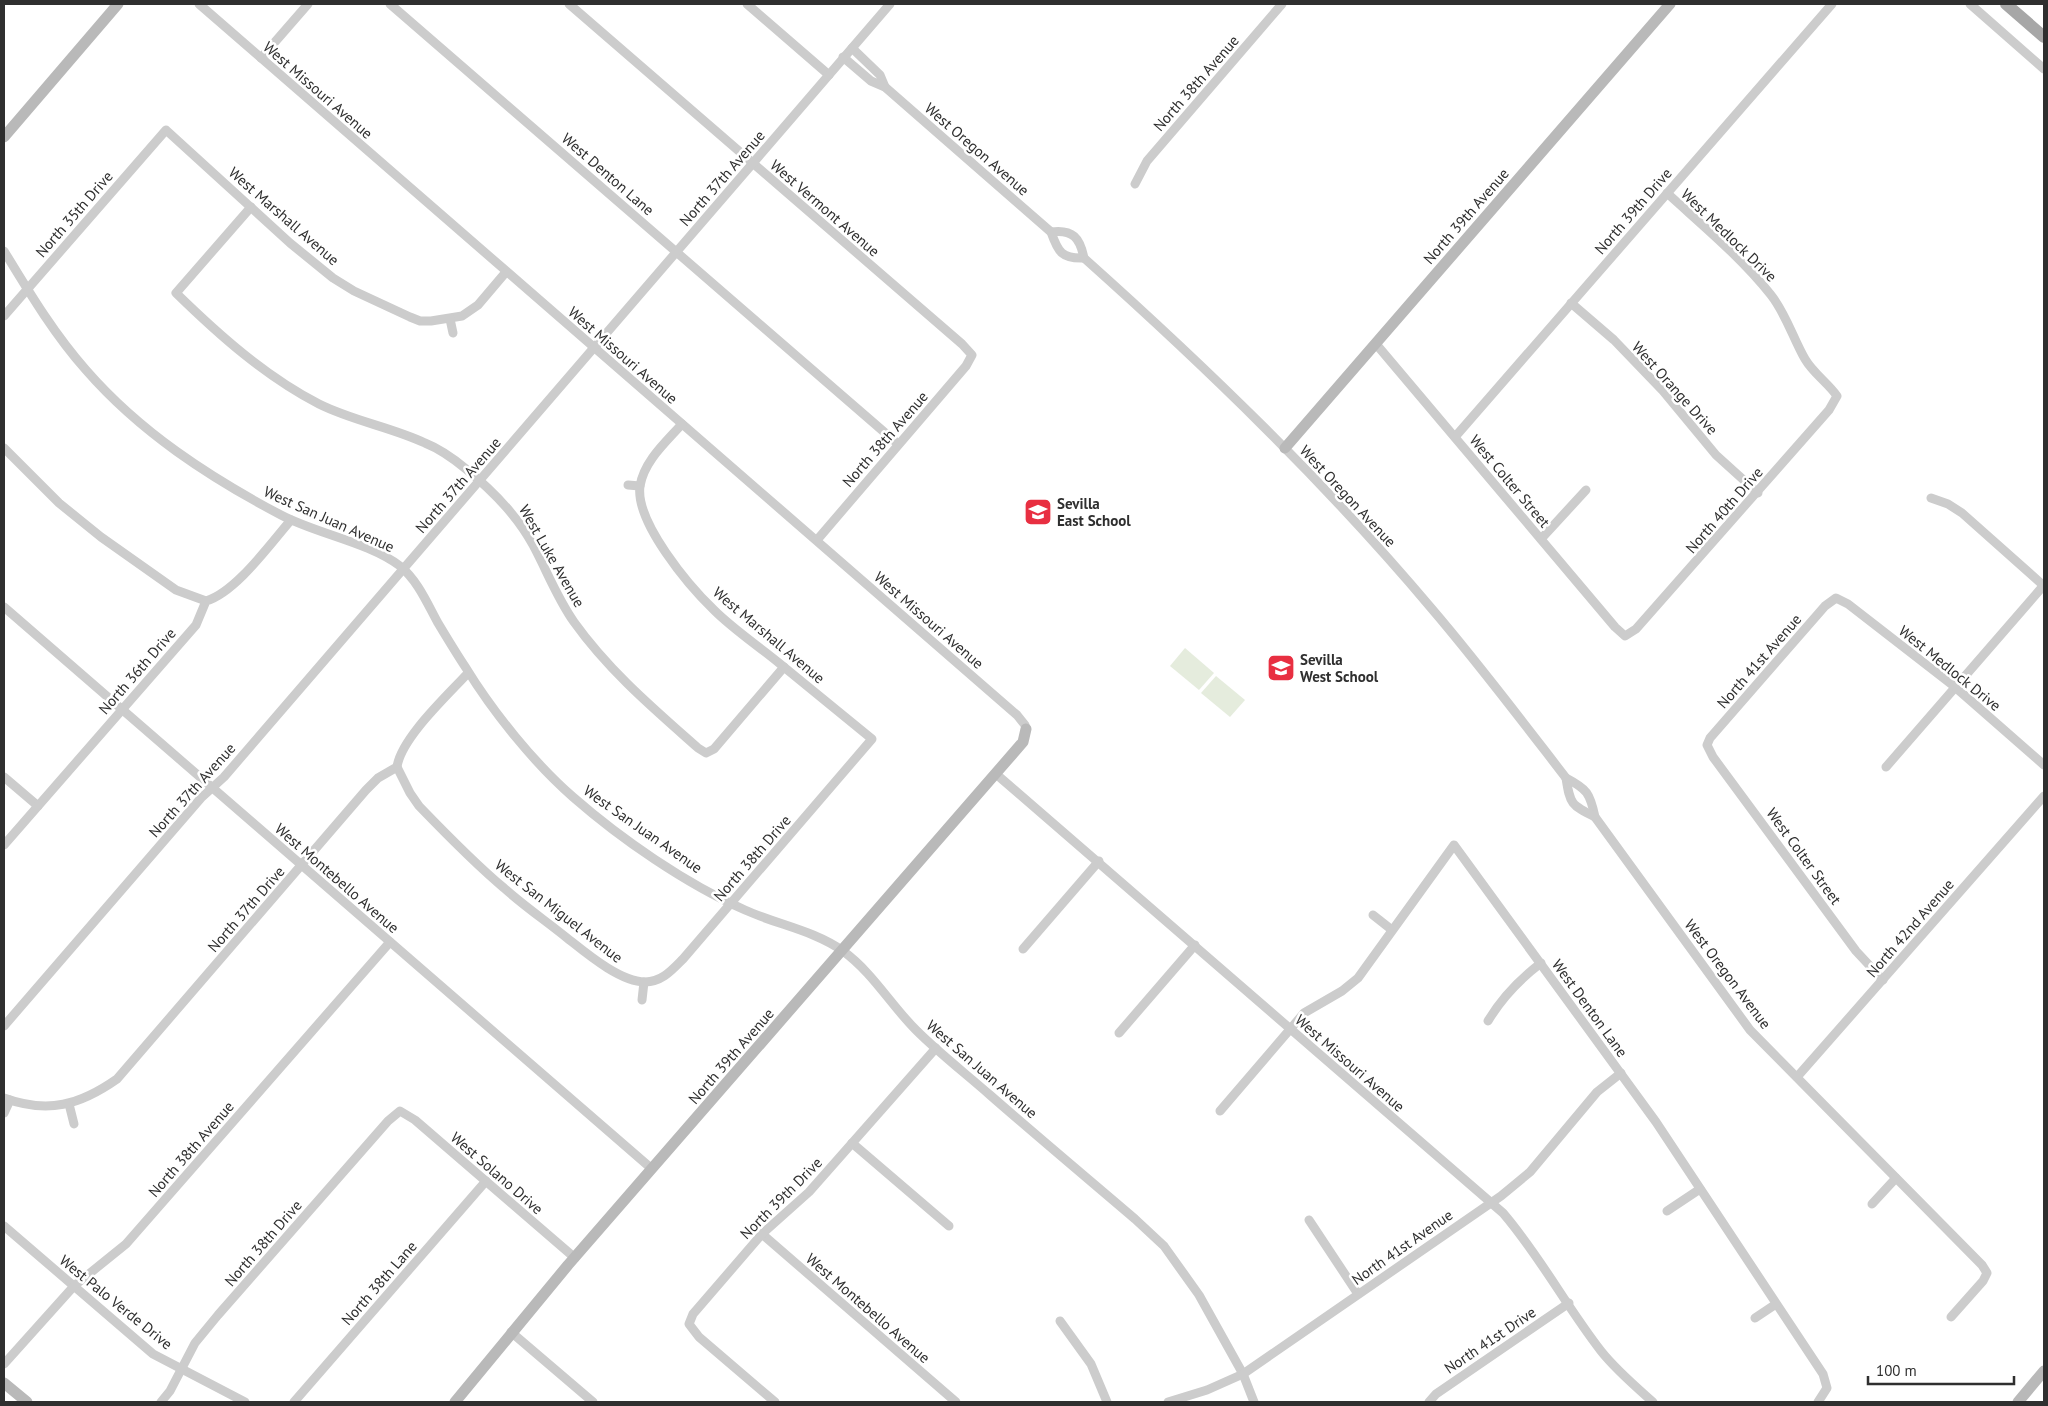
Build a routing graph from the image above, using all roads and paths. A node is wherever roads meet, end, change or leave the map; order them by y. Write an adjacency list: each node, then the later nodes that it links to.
1 (118, 4): 21 (street)
2 (199, 4): 16 (street, West Missouri Avenue)
3 (308, 4): 16 (street)
4 (390, 4): 28 (street, West Denton Lane)
5 (569, 4): 22 (street, West Vermont Avenue)
6 (747, 4): 18 (street)
7 (890, 4): 14 (street, North 37th Avenue)
8 (1282, 4): 23 (street, North 38th Avenue)
9 (1670, 4): 36 (street, North 39th Avenue)
10 (1832, 4): 24 (street, North 39th Drive)
11 (1970, 4): 17 (street)
12 (2006, 4): 13 (main road)
13 (2044, 37)
14 (852, 48): 15 (street, North 37th Avenue); 19 (street, West Oregon Avenue)
15 (843, 57): 18 (street, North 37th Avenue); 19 (street, West Oregon Avenue)
16 (261, 58): 30 (street, West Missouri Avenue)
17 (2044, 69)
18 (829, 74): 22 (street, North 37th Avenue)
19 (885, 87): 26 (street, West Oregon Avenue)
20 (166, 130): 25 (street, West Marshall Avenue); 31 (street, North 35th Drive)
21 (4, 137)
22 (753, 163): 28 (street, North 37th Avenue); 38 (street, West Vermont Avenue)
23 (1135, 184)
24 (1667, 194): 32 (street, North 39th Drive); 39 (street, West Medlock Drive)
25 (251, 207): 34 (street, West Marshall Avenue); 45 (street, West Luke Avenue)
26 (1051, 232): 29 (street, West Oregon Avenue); 29 (street, West Oregon Avenue)
27 (4, 251): 31 (street, West San Juan Avenue)
28 (676, 251): 37 (street, North 37th Avenue); 42 (street, West Denton Lane)
29 (1084, 258): 44 (street, West Oregon Avenue)
30 (506, 272): 34 (street, West Marshall Avenue); 37 (street, West Missouri Avenue)
31 (27, 289): 33 (street, North 35th Drive); 51 (street, West San Juan Avenue)
32 (1572, 303): 41 (street, North 39th Drive); 49 (street, West Orange Drive)
33 (4, 316)
34 (450, 319): 35 (street)
35 (453, 333)
36 (1376, 344): 41 (street, West Colter Street); 44 (street, North 39th Avenue)
37 (594, 348): 40 (street, West Missouri Avenue); 45 (street, North 37th Avenue)
38 (972, 355): 42 (street, North 38th Avenue)
39 (1837, 396): 49 (street, North 40th Drive)
40 (682, 424): 47 (street); 53 (street, West Missouri Avenue)
41 (1455, 437): 52 (street, West Colter Street)
42 (898, 444): 53 (street, North 38th Avenue)
43 (4, 448): 57 (street)
44 (1285, 448): 72 (street, West Oregon Avenue)
45 (480, 481): 54 (street, North 37th Avenue); 60 (street, West Luke Avenue)
46 (628, 485): 47 (street)
47 (640, 486): 60 (street, West Marshall Avenue)
48 (1586, 490): 52 (street)
49 (1758, 493): 59 (street, North 40th Drive)
50 (1931, 498): 55 (street)
51 (291, 520): 54 (street, West San Juan Avenue); 57 (street)
52 (1541, 539): 59 (street, West Colter Street)
53 (816, 540): 64 (street, West Missouri Avenue)
54 (404, 570): 61 (street, West San Juan Avenue); 73 (street, North 37th Avenue)
55 (2044, 585): 62 (street)
56 (1836, 598): 62 (street, West Medlock Drive); 66 (street, North 41st Avenue)
57 (206, 601): 63 (street, North 36th Drive)
58 (4, 607): 63 (street, West Montebello Avenue)
59 (1625, 636)
60 (784, 667): 65 (street, West Marshall Avenue)
61 (468, 673): 68 (street); 80 (street, West San Juan Avenue)
62 (1955, 687): 67 (street, West Medlock Drive); 69 (street)
63 (122, 710): 73 (street, West Montebello Avenue); 75 (street, North 36th Drive)
64 (1026, 729): 70 (street, North 39th Avenue)
65 (872, 739): 80 (street, North 38th Drive)
66 (1707, 745): 88 (street, West Colter Street)
67 (2044, 765)
68 (397, 767): 79 (street, North 37th Drive); 89 (street, West San Miguel Avenue)
69 (1886, 767)
70 (996, 774): 78 (street, West Missouri Avenue); 86 (street, North 39th Avenue)
71 (4, 777): 75 (street)
72 (1566, 778): 76 (street, West Oregon Avenue); 76 (street, West Oregon Avenue)
73 (212, 788): 79 (street, West Montebello Avenue); 92 (street, North 37th Avenue)
74 (2044, 796): 88 (street, North 42nd Avenue)
75 (38, 806): 77 (street, North 36th Drive)
76 (1595, 816): 97 (street, West Oregon Avenue)
77 (4, 846)
78 (1099, 861): 84 (street, West Missouri Avenue); 85 (street)
79 (302, 866): 83 (street, West Montebello Avenue); 99 (street, North 37th Drive)
80 (731, 903): 86 (street, West San Juan Avenue); 89 (street, North 38th Drive)
81 (1373, 915): 82 (street)
82 (1392, 930): 87 (street, West Denton Lane); 93 (street)
83 (390, 942): 105 (street, West Montebello Avenue); 117 (street, North 38th Avenue)
84 (1194, 945): 93 (street, West Missouri Avenue); 94 (street)
85 (1023, 949)
86 (843, 951): 95 (street, West San Juan Avenue); 105 (street, North 39th Avenue)
87 (1540, 963): 91 (street); 96 (street, West Denton Lane)
88 (1882, 980): 97 (street, North 42nd Avenue)
89 (644, 982): 90 (street)
90 (642, 1000)
91 (1488, 1021)
92 (4, 1026)
93 (1290, 1029): 101 (street); 109 (street, West Missouri Avenue)
94 (1119, 1033)
95 (936, 1048): 104 (street, North 39th Drive); 128 (street, West San Juan Avenue)
96 (1621, 1074): 108 (street, West Denton Lane); 109 (street, North 41st Avenue)
97 (1797, 1077): 106 (street, West Oregon Avenue)
98 (7, 1099): 99 (street, North 37th Drive); 102 (street)
99 (69, 1104): 103 (street)
100 (400, 1111): 107 (street, West Solano Drive); 126 (street, North 38th Drive)
101 (1220, 1111)
102 (4, 1113)
103 (74, 1124)
104 (852, 1144): 114 (street); 115 (street, North 39th Drive)
105 (652, 1168): 116 (street, North 39th Avenue)
106 (1896, 1178): 110 (street); 121 (street, West Oregon Avenue)
107 (486, 1182): 116 (street, West Solano Drive); 133 (street, North 38th Lane)
108 (1700, 1189): 111 (street); 120 (street, West Denton Lane)
109 (1490, 1202): 118 (street, North 41st Avenue); 119 (street, West Missouri Avenue)
110 (1872, 1204)
111 (1667, 1211)
112 (1309, 1220): 118 (street)
113 (4, 1226): 117 (street, West Palo Verde Drive)
114 (949, 1226)
115 (762, 1234): 136 (street, North 39th Drive); 137 (street, West Montebello Avenue)
116 (575, 1258): 124 (street, North 39th Avenue)
117 (74, 1286): 125 (street, North 38th Avenue); 126 (street, West Palo Verde Drive)
118 (1358, 1294): 128 (street, North 41st Avenue)
119 (1569, 1303): 141 (street, North 41st Drive); 142 (street, West Missouri Avenue)
120 (1776, 1304): 122 (street); 143 (street, West Denton Lane)
121 (1951, 1317)
122 (1755, 1318)
123 (1060, 1321): 138 (street)
124 (511, 1332): 134 (street, North 39th Avenue); 135 (street)
125 (4, 1364)
126 (182, 1370): 131 (street, North 38th Drive); 132 (street, West Palo Verde Drive)
127 (2044, 1372): 144 (street)
128 (1243, 1374): 139 (street, North 41st Avenue); 140 (street, West San Juan Avenue)
129 (4, 1382): 130 (street)
130 (27, 1402)
131 (161, 1402)
132 (245, 1402)
133 (294, 1402)
134 (455, 1402)
135 (594, 1402)
136 (775, 1402)
137 (956, 1402)
138 (1107, 1402)
139 (1168, 1402)
140 (1254, 1402)
141 (1429, 1402)
142 (1653, 1402)
143 (1818, 1402)
144 (2018, 1402)

